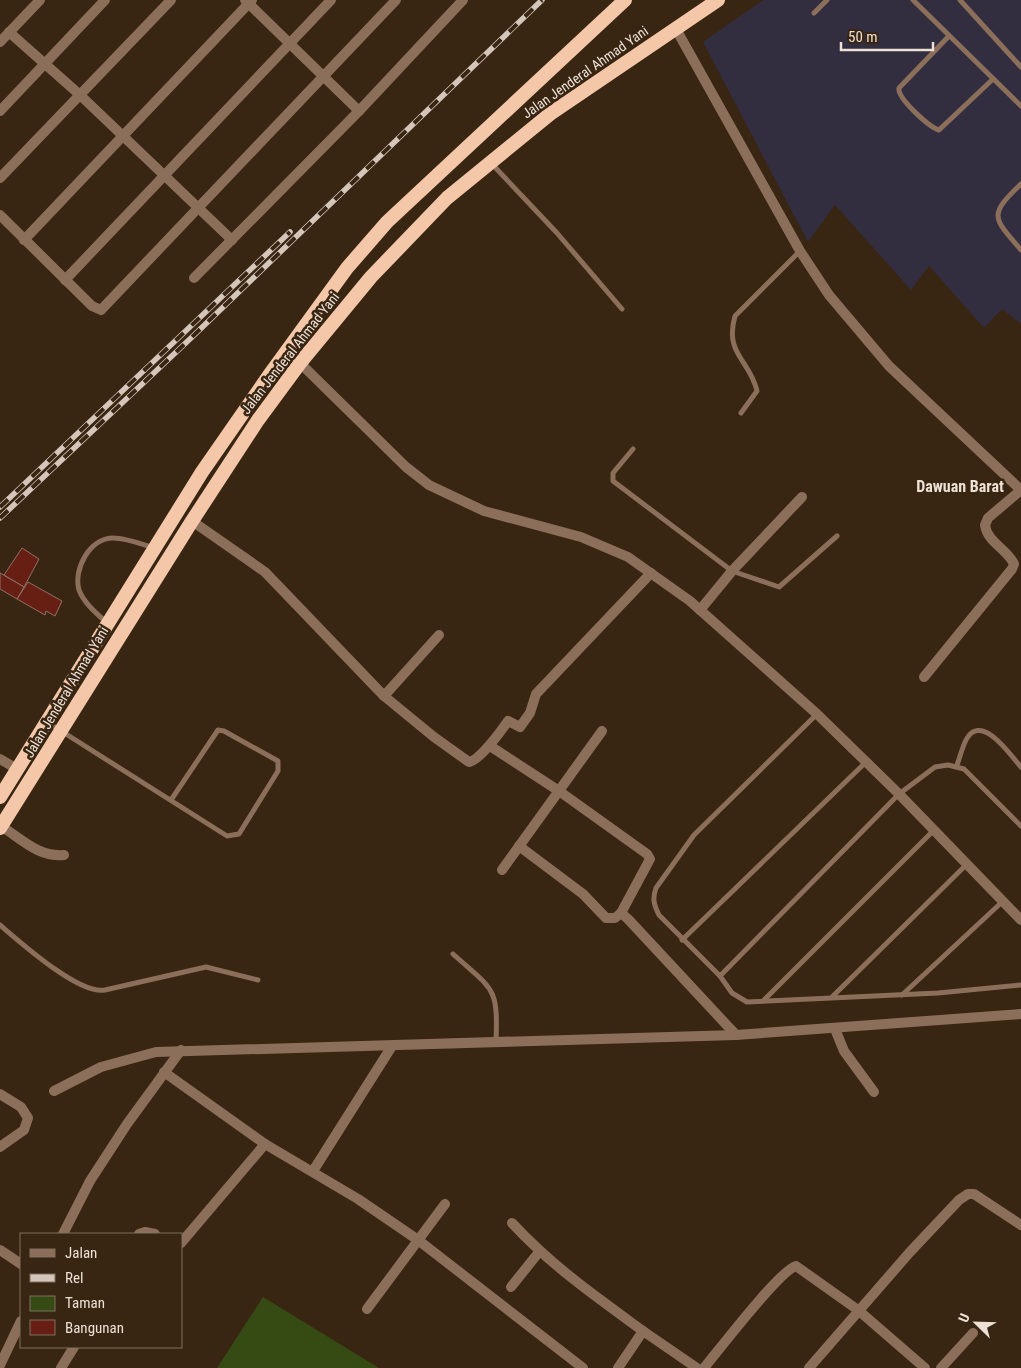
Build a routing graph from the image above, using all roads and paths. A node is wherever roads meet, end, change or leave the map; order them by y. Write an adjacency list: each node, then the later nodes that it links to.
1 (40, 0): 15 (street)
2 (105, 0): 19 (street)
3 (171, 0): 23 (street)
4 (331, 0): 18 (street)
5 (396, 0): 21 (street)
6 (463, 0): 26 (street)
7 (624, 0): 48 (highway, Jalan Jenderal Ahmad Yani)
8 (718, 0): 14 (highway, Jalan Jenderal Ahmad Yani)
9 (828, 0): 13 (lane)
10 (913, 0): 16 (lane)
11 (960, 0): 20 (lane)
12 (249, 1): 18 (street); 27 (street)
13 (814, 13)
14 (676, 29): 28 (highway, Jalan Jenderal Ahmad Yani); 37 (street)
15 (9, 32): 17 (street); 19 (street)
16 (949, 36): 22 (lane); 22 (lane)
17 (0, 42)
18 (291, 44): 21 (street); 29 (street)
19 (45, 64): 23 (street); 25 (street)
20 (1021, 67)
21 (324, 75): 26 (street); 32 (street)
22 (993, 79): 24 (lane)
23 (80, 95): 27 (street); 30 (street)
24 (1021, 106)
25 (0, 111)
26 (359, 111): 35 (street)
27 (122, 135): 29 (street); 34 (street)
28 (490, 162): 40 (lane); 41 (highway, Jalan Jenderal Ahmad Yani)
29 (164, 176): 32 (street); 39 (street)
30 (0, 178)
31 (1021, 184): 36 (lane)
32 (199, 208): 35 (street); 39 (street)
33 (0, 215): 34 (street)
34 (24, 240): 39 (street)
35 (232, 240): 38 (street)
36 (1021, 250)
37 (800, 251): 42 (lane); 44 (street)
38 (194, 278)
39 (66, 280)
40 (622, 309)
41 (300, 363): 46 (highway, Jalan Jenderal Ahmad Yani); 50 (street)
42 (741, 414)
43 (633, 449): 49 (lane)
44 (1021, 490): 54 (street)
45 (802, 497): 49 (street)
46 (192, 521): 55 (street); 59 (highway, Jalan Jenderal Ahmad Yani)
47 (836, 536): 49 (lane)
48 (155, 548): 52 (highway, Jalan Jenderal Ahmad Yani); 52 (lane)
49 (732, 571): 51 (street)
50 (651, 573): 51 (street); 60 (street)
51 (700, 610): 56 (street)
52 (108, 624): 57 (highway, Jalan Jenderal Ahmad Yani)
53 (439, 635): 55 (street)
54 (924, 677)
55 (384, 696): 60 (street)
56 (817, 714): 62 (street); 81 (lane)
57 (46, 722): 59 (lane); 65 (highway, Jalan Jenderal Ahmad Yani)
58 (602, 731): 66 (street)
59 (61, 733): 69 (lane); 71 (highway, Jalan Jenderal Ahmad Yani)
60 (490, 746): 66 (street)
61 (0, 759): 65 (street)
62 (866, 762): 67 (street); 81 (lane)
63 (957, 766): 64 (lane); 67 (lane); 70 (lane)
64 (1021, 767)
65 (18, 769): 68 (highway, Jalan Jenderal Ahmad Yani)
66 (559, 791): 73 (street); 78 (street)
67 (899, 794): 72 (street); 83 (lane)
68 (0, 797)
69 (171, 800): 69 (lane)
70 (1021, 826)
71 (1, 827): 74 (street)
72 (933, 831): 75 (street); 88 (lane)
73 (519, 846): 76 (street); 78 (street)
74 (64, 855)
75 (966, 865): 77 (street); 87 (lane)
76 (502, 870)
77 (1002, 902): 79 (street); 86 (lane)
78 (621, 913): 91 (street)
79 (1021, 920)
80 (0, 925): 84 (lane)
81 (682, 940): 83 (lane)
82 (454, 954): 92 (lane)
83 (720, 976): 88 (lane)
84 (258, 980)
85 (1021, 985): 86 (lane)
86 (902, 995): 87 (lane)
87 (832, 998): 88 (lane)
88 (764, 1000)
89 (1021, 1014): 90 (street)
90 (835, 1029): 91 (street); 97 (street)
91 (736, 1035): 92 (street)
92 (496, 1042): 93 (street)
93 (392, 1046): 94 (street); 101 (street)
94 (181, 1050): 95 (street); 96 (street)
95 (164, 1072): 99 (street); 105 (street)
96 (54, 1091)
97 (874, 1092)
98 (0, 1094): 100 (street)
99 (265, 1144): 101 (street); 107 (street)
100 (0, 1147)
101 (313, 1171): 106 (street)
102 (445, 1204): 106 (street)
103 (512, 1223): 109 (street)
104 (1021, 1225): 113 (street)
105 (64, 1233)
106 (418, 1240): 112 (street); 120 (street)
107 (182, 1242)
108 (0, 1250): 110 (street)
109 (539, 1252): 111 (street); 115 (street)
110 (20, 1263)
111 (511, 1287)
112 (367, 1310)
113 (858, 1310): 123 (street); 124 (street); 125 (street)
114 (20, 1324): 118 (street)
115 (643, 1331): 121 (street); 122 (street)
116 (973, 1333): 126 (street)
117 (73, 1348): 119 (street)
118 (4, 1365)
119 (61, 1368)
120 (583, 1368)
121 (618, 1368)
122 (697, 1368)
123 (704, 1368)
124 (808, 1368)
125 (925, 1368)
126 (940, 1368)

